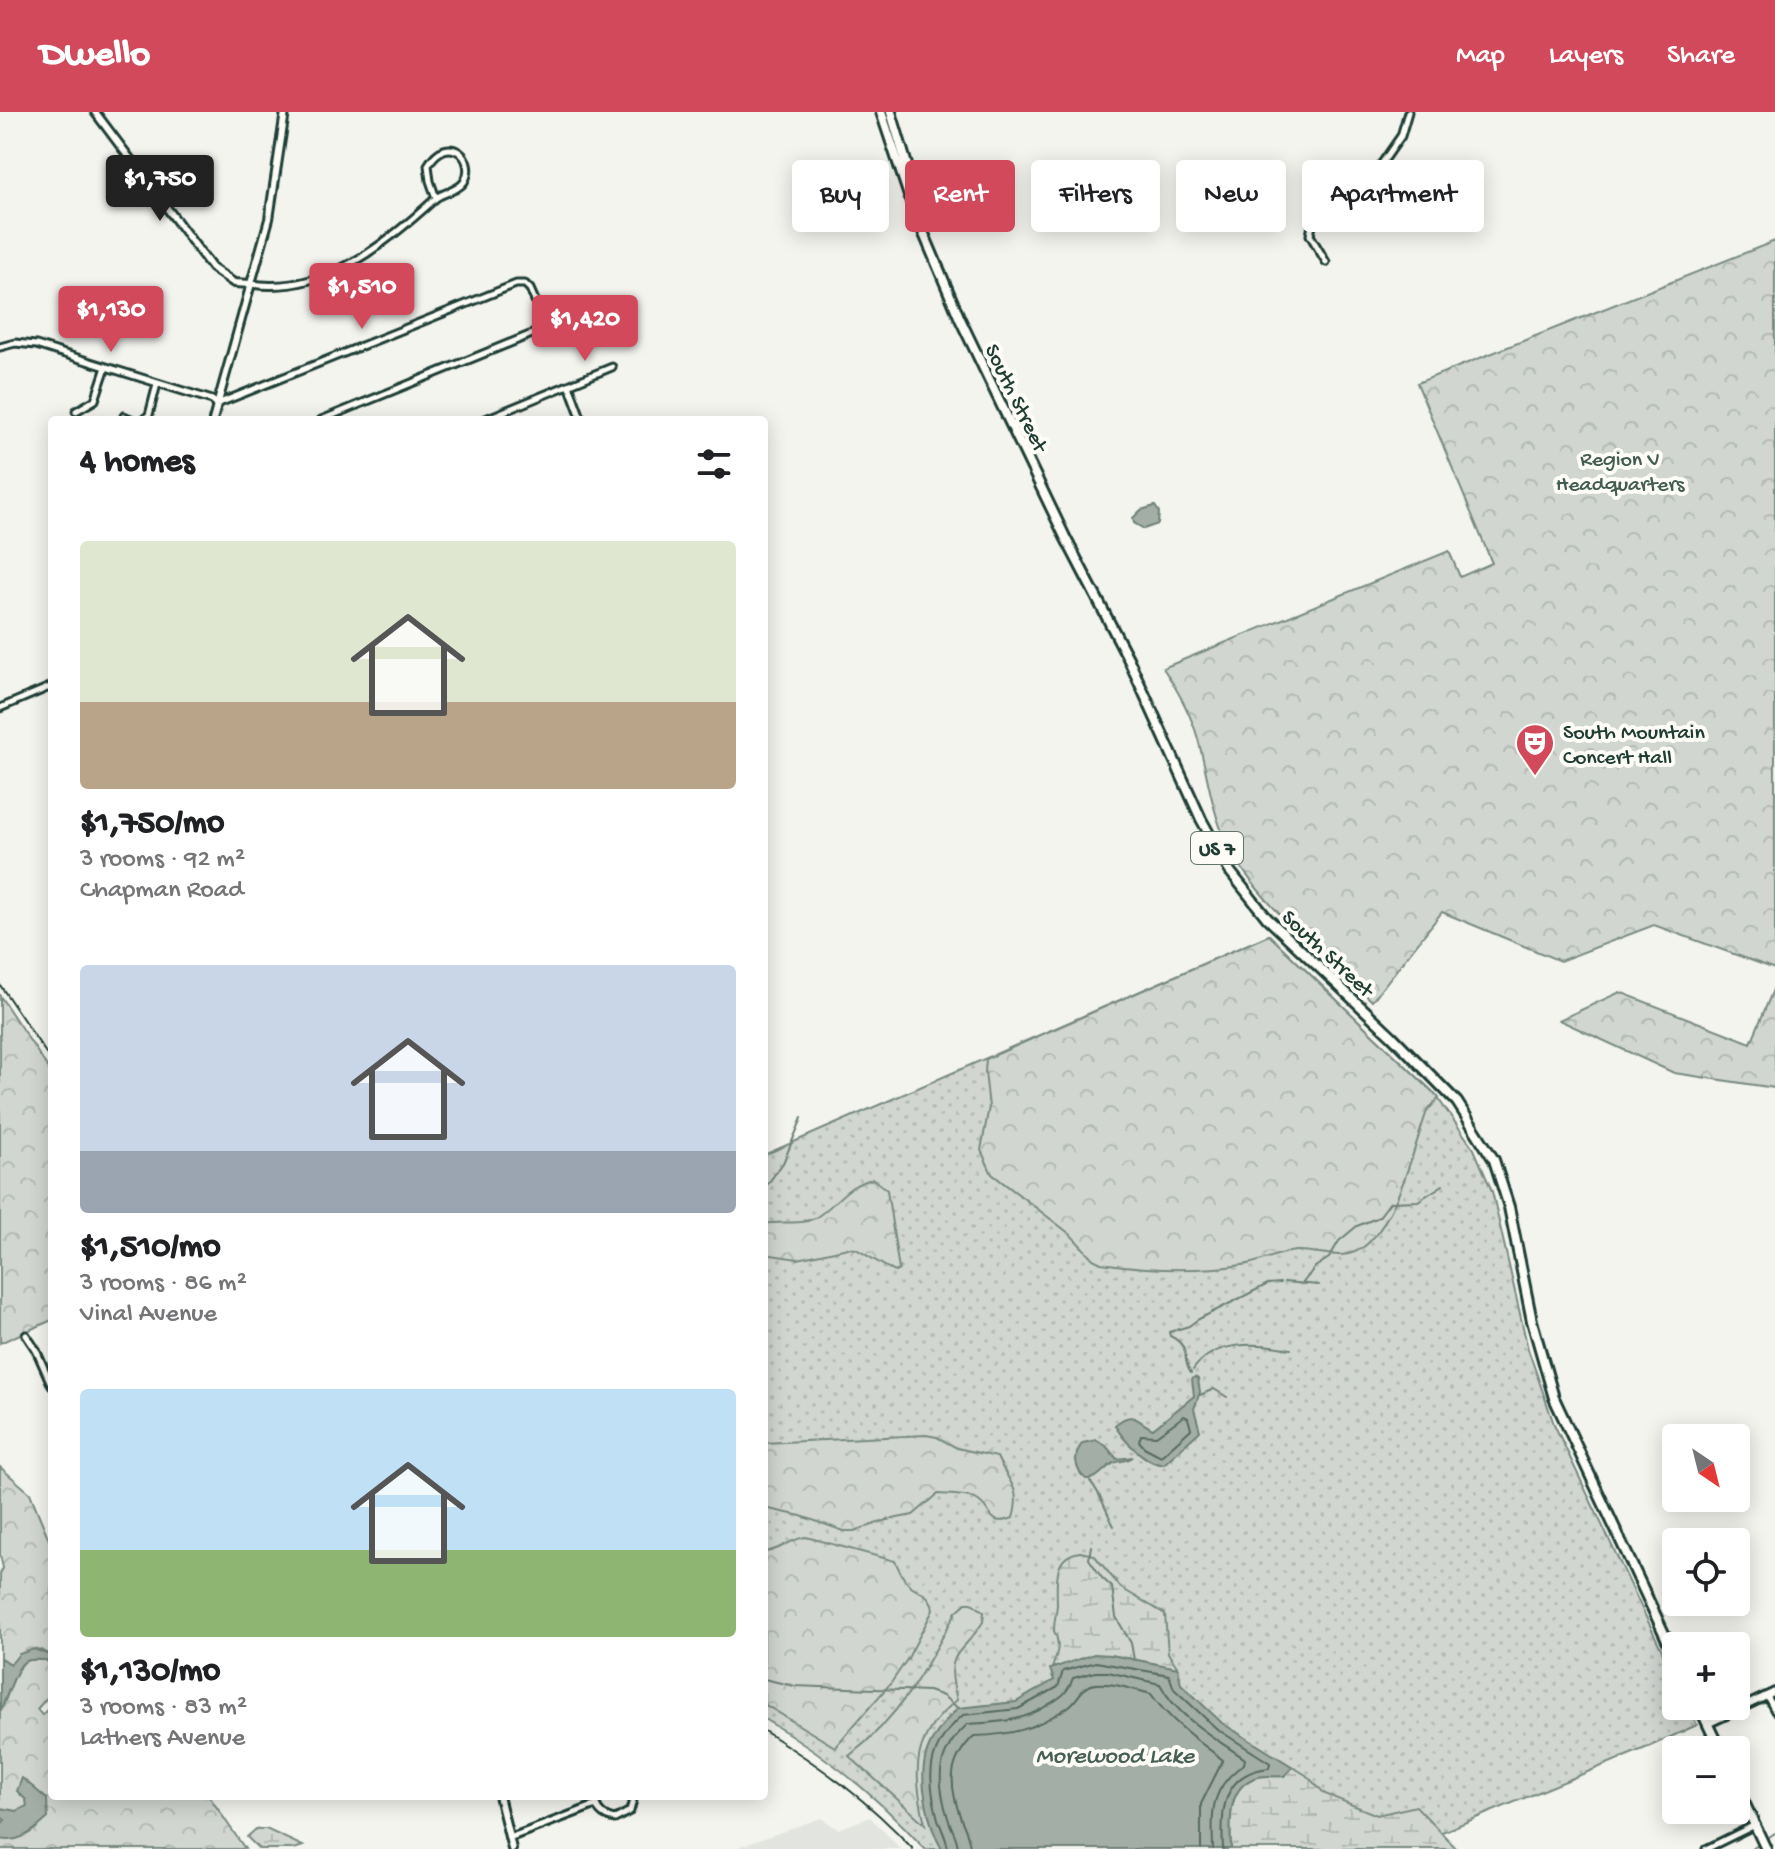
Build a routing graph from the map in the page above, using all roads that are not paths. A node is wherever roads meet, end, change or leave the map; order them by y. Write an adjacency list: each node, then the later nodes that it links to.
1 (95, 112): 9 (street)
2 (285, 112): 9 (street)
3 (881, 112): 8 (highway, South Street / US 7)
4 (1408, 112): 7 (street)
5 (892, 114): 8 (highway, South Street / US 7)
6 (436, 198): 6 (street); 9 (street)
7 (1326, 262)
8 (937, 267): 28 (highway, South Street / US 7)
9 (251, 284): 17 (street)
10 (559, 323): 11 (street)
11 (547, 328): 17 (street); 21 (street)
12 (0, 347): 13 (street)
13 (106, 367): 15 (street); 18 (street)
14 (612, 367): 16 (street)
15 (157, 384): 17 (street); 19 (street)
16 (569, 385): 22 (street); 23 (street)
17 (217, 404): 20 (street)
18 (76, 411)
19 (148, 416)
20 (214, 416)
21 (331, 416)
22 (493, 416)
23 (581, 416)
24 (48, 688): 25 (street)
25 (0, 708)
26 (26, 1335): 27 (street)
27 (48, 1376)
28 (1663, 1632)
29 (1775, 1692): 30 (street)
30 (1767, 1696): 31 (street); 33 (street)
31 (1775, 1711)
32 (1705, 1720): 33 (highway)
33 (1707, 1724): 34 (highway)
34 (1713, 1736)
35 (500, 1800): 41 (street)
36 (595, 1800): 38 (street)
37 (633, 1800): 38 (street)
38 (596, 1805): 41 (street)
39 (1750, 1814): 40 (highway)
40 (1755, 1825): 42 (highway); 44 (street)
41 (509, 1838): 43 (street)
42 (1764, 1844)
43 (512, 1849)
44 (1706, 1849)

